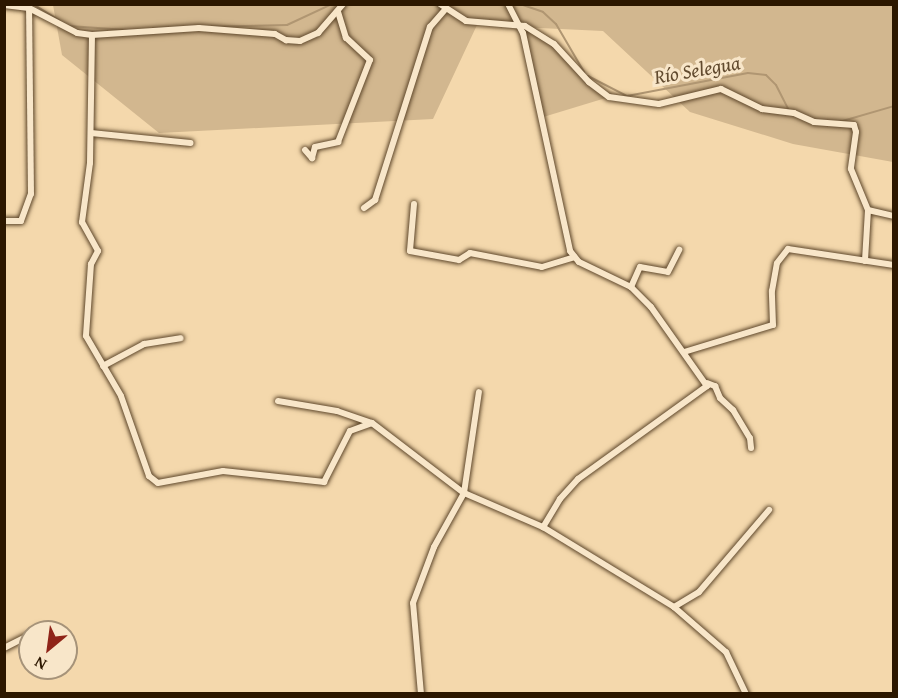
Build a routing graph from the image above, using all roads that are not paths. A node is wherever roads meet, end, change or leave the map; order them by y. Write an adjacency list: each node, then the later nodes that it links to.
1 (343, 4): 6 (street)
2 (4, 5): 5 (street)
3 (508, 5): 7 (street)
4 (442, 7): 7 (street); 13 (street)
5 (29, 8): 8 (street); 16 (street)
6 (338, 12): 8 (street); 11 (street)
7 (515, 25): 14 (street); 18 (street)
8 (92, 35): 9 (street)
9 (91, 133): 10 (street); 24 (street)
10 (191, 143)
11 (305, 150)
12 (414, 204): 18 (street)
13 (364, 208)
14 (868, 210): 15 (street); 19 (street)
15 (894, 216)
16 (4, 221)
17 (680, 250): 21 (street)
18 (574, 257): 21 (street)
19 (865, 261): 20 (street); 23 (street)
20 (894, 265)
21 (631, 287): 23 (street)
22 (181, 338): 24 (street)
23 (684, 352): 25 (street)
24 (103, 366): 28 (street)
25 (706, 383): 29 (street); 32 (street)
26 (479, 392): 30 (street)
27 (278, 401): 28 (street)
28 (372, 423): 30 (street)
29 (751, 448)
30 (464, 493): 32 (street); 36 (street)
31 (769, 510): 33 (street)
32 (543, 527): 33 (street)
33 (675, 608): 37 (street)
34 (18, 641): 35 (street)
35 (4, 648)
36 (421, 693)
37 (746, 693)

